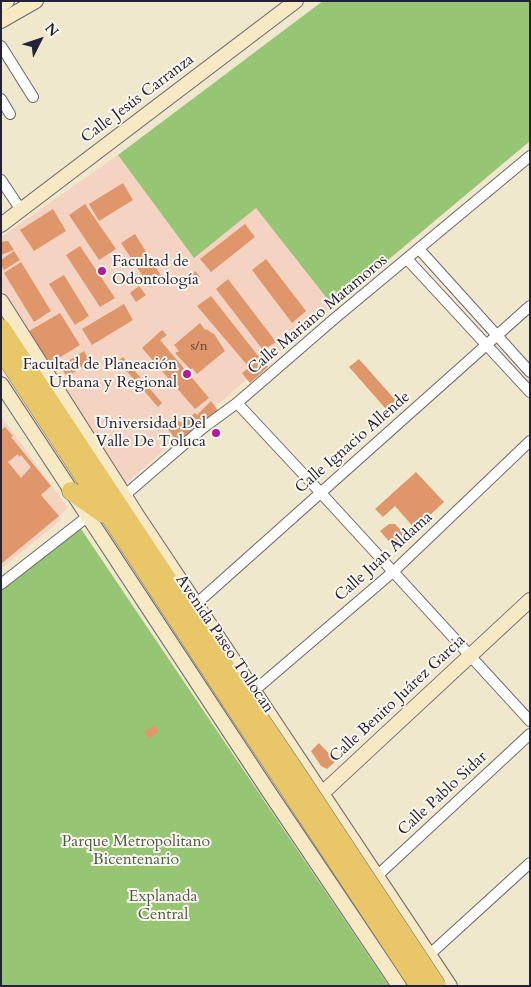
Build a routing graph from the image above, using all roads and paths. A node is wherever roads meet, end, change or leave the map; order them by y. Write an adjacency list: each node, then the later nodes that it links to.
1 (7, 1): 4 (main road)
2 (36, 1): 5 (main road)
3 (295, 1): 12 (main road, Calle Jesús Carranza)
4 (1, 5)
5 (1, 21)
6 (1, 46): 7 (street)
7 (33, 97)
8 (1, 99): 9 (street)
9 (10, 114)
10 (530, 156): 14 (street, Calle Mariano Matamoros)
11 (1, 180): 12 (street)
12 (20, 210): 13 (main road, Calle Jesús Carranza)
13 (1, 225)
14 (419, 249): 15 (street, Calle Mariano Matamoros); 19 (street)
15 (407, 259): 20 (street); 25 (street, Calle Mariano Matamoros)
16 (1, 301): 29 (main road, Avenida Paseo Tollocan)
17 (530, 306): 19 (street, Calle Ignacio Allende)
18 (1, 328): 33 (highway, Avenida Paseo Tollocan)
19 (498, 336): 20 (street, Calle Ignacio Allende); 22 (street)
20 (487, 345): 24 (street); 28 (street, Calle Ignacio Allende)
21 (1, 350): 32 (highway, Avenida Paseo Tollocan)
22 (530, 372)
23 (1, 384): 27 (main road)
24 (530, 392)
25 (237, 404): 28 (street); 29 (street, Calle Mariano Matamoros)
26 (530, 441): 34 (street, Calle Juan Aldama)
27 (70, 491): 31 (main road); 32 (highway)
28 (320, 492): 34 (street); 37 (street, Calle Ignacio Allende)
29 (125, 495): 30 (main road, Avenida Paseo Tollocan)
30 (137, 515): 33 (highway); 37 (main road, Avenida Paseo Tollocan)
31 (87, 517): 35 (street); 43 (main road)
32 (110, 519): 39 (highway, Avenida Paseo Tollocan)
33 (140, 540): 39 (highway, Avenida Paseo Tollocan)
34 (394, 571): 38 (street); 39 (street, Calle Juan Aldama)
35 (1, 584)
36 (530, 600): 38 (main road, Calle Benito Juárez Garcia)
37 (196, 604): 39 (main road, Avenida Paseo Tollocan)
38 (470, 656): 40 (street); 44 (main road, Calle Benito Juárez Garcia)
39 (243, 695): 42 (main road, Avenida Paseo Tollocan); 50 (highway, Avenida Paseo Tollocan, bridge); 51 (highway, Avenida Paseo Tollocan, bridge)
40 (530, 721)
41 (530, 734): 47 (street, Calle Pablo Sidar)
42 (304, 764): 43 (main road); 44 (main road, Avenida Paseo Tollocan)
43 (267, 789): 45 (main road)
44 (323, 793): 45 (main road, Calle Benito Juárez Garcia); 47 (main road, Avenida Paseo Tollocan)
45 (289, 822): 49 (main road)
46 (530, 863): 48 (street)
47 (378, 875): 48 (main road, Avenida Paseo Tollocan)
48 (429, 955): 52 (main road, Avenida Paseo Tollocan)
49 (399, 986)
50 (419, 986)
51 (437, 986)
52 (450, 986)

